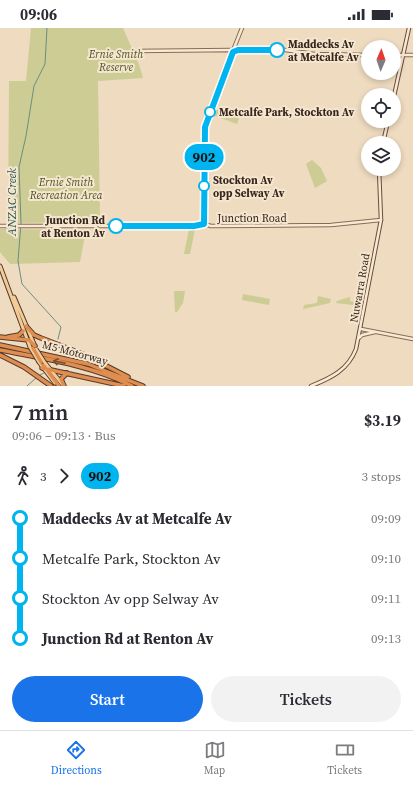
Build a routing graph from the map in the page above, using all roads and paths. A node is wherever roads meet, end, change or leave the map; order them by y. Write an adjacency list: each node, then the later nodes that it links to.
1 (242, 28): 3 (street)
2 (409, 28): 8 (street)
3 (237, 42): 4 (street); 5 (street)
4 (233, 50): 5 (street); 6 (street); 13 (street)
5 (242, 50): 7 (street)
6 (136, 51)
7 (361, 55)
8 (403, 55): 9 (street); 10 (street)
9 (413, 55)
10 (396, 88)
11 (379, 176): 12 (street, Nuwarra Road)
12 (380, 220): 13 (street, Junction Road); 18 (street, Nuwarra Road)
13 (204, 224): 14 (street, Junction Road)
14 (0, 226)
15 (0, 266): 16 (main road)
16 (9, 289): 17 (main road); 19 (main road)
17 (26, 326): 23 (highway); 27 (main road)
18 (361, 329): 20 (street); 22 (street, Nuwarra Road)
19 (23, 331): 21 (highway); 25 (main road)
20 (378, 332): 22 (street); 24 (street)
21 (0, 337): 25 (highway)
22 (359, 338): 38 (street, Nuwarra Road)
23 (44, 339): 27 (highway); 37 (highway)
24 (413, 339)
25 (27, 340): 27 (highway)
26 (0, 345): 37 (highway, M5 Motorway)
27 (33, 346): 30 (highway, bridge)
28 (0, 350): 36 (highway, M5 Motorway, one-way to 28)
29 (0, 355): 32 (highway)
30 (46, 369): 31 (highway); 33 (highway); 34 (main road)
31 (68, 372): 34 (highway); 35 (highway)
32 (51, 386)
33 (59, 386)
34 (64, 386)
35 (124, 386)
36 (132, 386)
37 (144, 386)
38 (311, 386)

